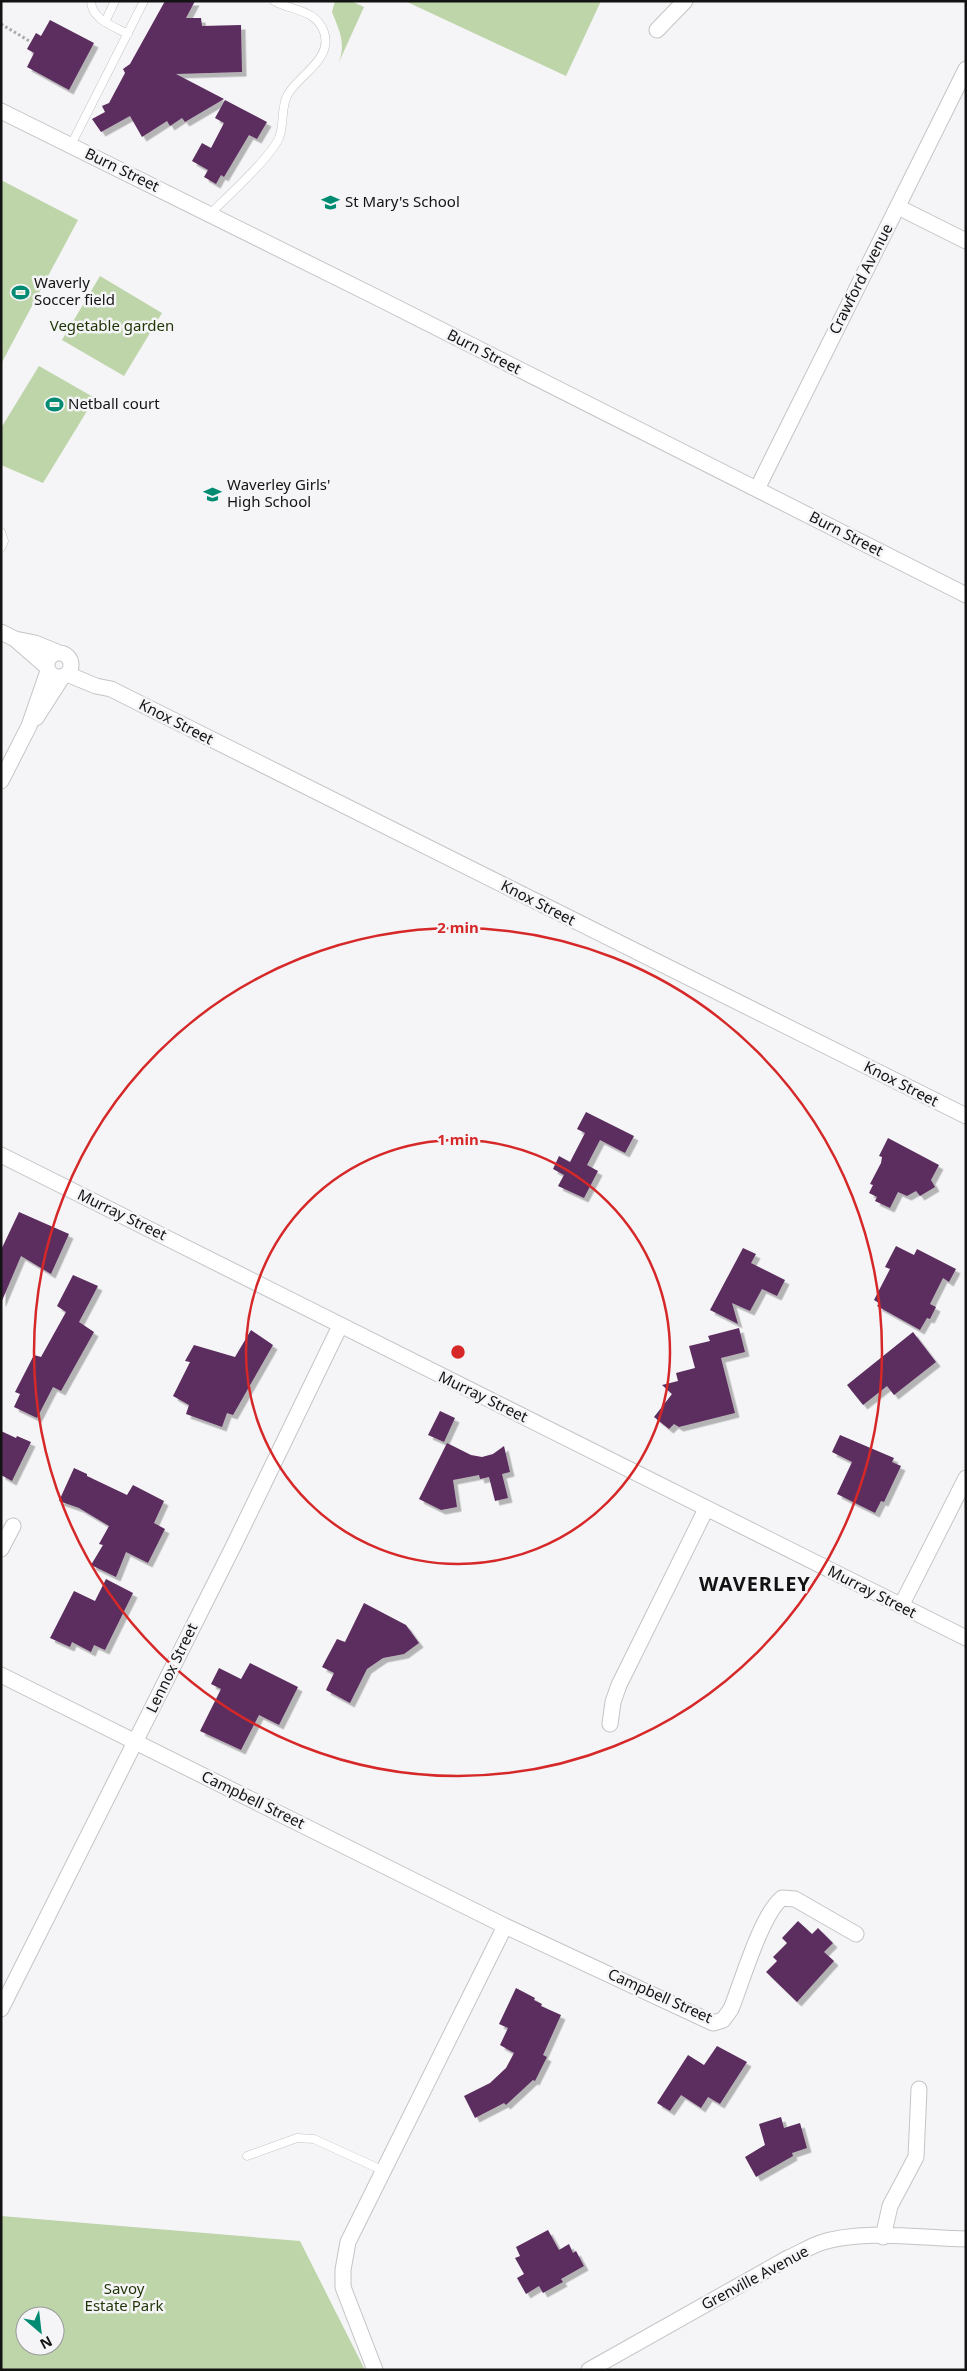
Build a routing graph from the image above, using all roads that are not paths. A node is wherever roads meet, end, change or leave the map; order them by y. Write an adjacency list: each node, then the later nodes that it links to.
1 (91, 1): 6 (lane)
2 (115, 1): 6 (lane)
3 (144, 1): 8 (lane)
4 (274, 1): 13 (lane)
5 (685, 1): 7 (street)
6 (105, 22): 8 (lane)
7 (657, 30)
8 (128, 34): 11 (lane)
9 (966, 70): 12 (street, Crawford Avenue)
10 (1, 110): 11 (street, Burn Street)
11 (72, 145): 13 (street, Burn Street)
12 (898, 207): 14 (street); 15 (street, Crawford Avenue)
13 (210, 214): 15 (street, Burn Street)
14 (966, 241)
15 (757, 489): 18 (street, Burn Street)
16 (1, 532): 17 (lane)
17 (1, 548)
18 (966, 596)
19 (1, 632): 20 (street)
20 (15, 639): 21 (street); 22 (street)
21 (57, 652): 22 (street); 23 (street)
22 (47, 668): 23 (street); 24 (street)
23 (67, 671): 24 (street); 26 (street, Knox Street)
24 (29, 726): 25 (street)
25 (1, 781)
26 (966, 1116)
27 (1, 1155): 28 (street, Murray Street)
28 (340, 1326): 30 (street, Murray Street); 37 (street, Lennox Street)
29 (966, 1478): 33 (street)
30 (706, 1508): 33 (street, Murray Street); 36 (street)
31 (13, 1526): 32 (street)
32 (1, 1548)
33 (901, 1606): 34 (street, Murray Street)
34 (966, 1638)
35 (1, 1675): 37 (street, Campbell Street)
36 (610, 1724)
37 (136, 1743): 38 (street, Campbell Street); 40 (street, Lennox Street)
38 (505, 1926): 39 (street, Campbell Street); 43 (street)
39 (856, 1934)
40 (1, 2009)
41 (919, 2089): 44 (street)
42 (247, 2156): 43 (lane)
43 (384, 2171): 46 (street)
44 (883, 2237): 45 (street, Grenville Avenue); 47 (street, Grenville Avenue)
45 (966, 2239)
46 (375, 2370)
47 (589, 2370)

